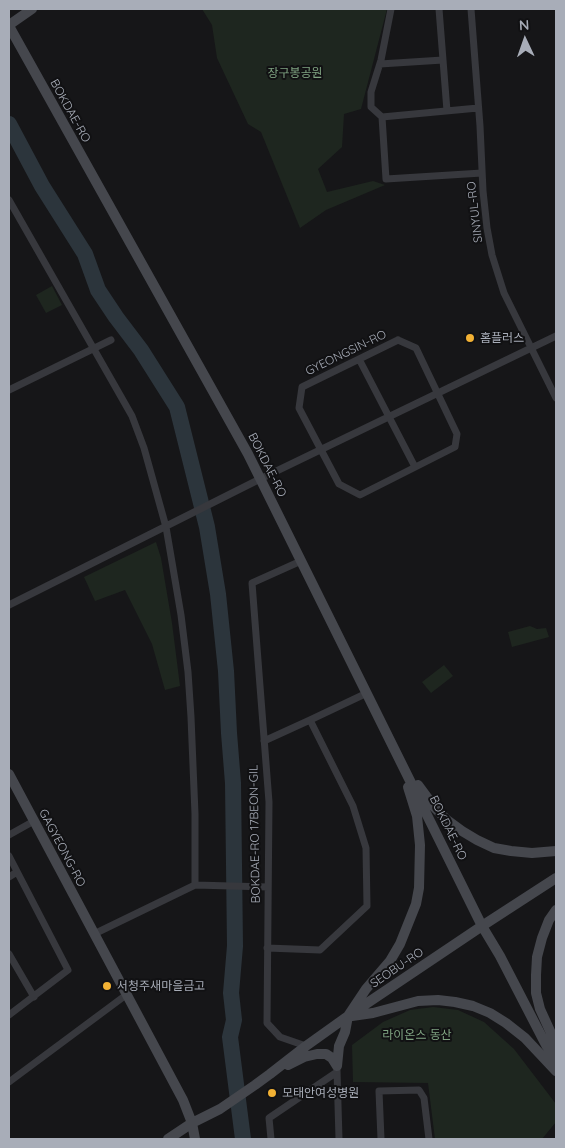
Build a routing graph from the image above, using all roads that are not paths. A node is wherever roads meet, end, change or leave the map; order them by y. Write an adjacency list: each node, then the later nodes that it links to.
1 (32, 9): 5 (street)
2 (391, 9): 7 (street)
3 (439, 9): 6 (street)
4 (471, 9): 8 (street, SINYUL-RO)
5 (9, 26): 24 (street, BOKDAE-RO)
6 (443, 60): 7 (street); 9 (street)
7 (380, 64): 10 (street)
8 (478, 108): 9 (street); 11 (street, SINYUL-RO)
9 (447, 111): 10 (street)
10 (382, 117): 11 (street)
11 (482, 173): 15 (street, SINYUL-RO)
12 (9, 200): 16 (street)
13 (556, 336): 15 (street)
14 (111, 340): 16 (street)
15 (531, 348): 19 (street); 20 (street, SINYUL-RO)
16 (94, 349): 18 (street); 25 (street)
17 (359, 359): 19 (street, GYEONGSIN-RO); 21 (street); 22 (street, GYEONGSIN-RO)
18 (9, 390)
19 (438, 393): 21 (street); 23 (street, GYEONGSIN-RO)
20 (556, 398)
21 (389, 417): 22 (street); 23 (street)
22 (321, 450): 23 (street, GYEONGSIN-RO); 24 (street)
23 (415, 467)
24 (260, 479): 25 (street); 26 (street, BOKDAE-RO)
25 (166, 527): 27 (street); 40 (street)
26 (301, 561): 28 (street, BOKDAE-RO); 30 (street, BOKDAE-RO 17BEON-GIL)
27 (9, 605)
28 (366, 693): 29 (street); 31 (street, BOKDAE-RO)
29 (310, 720): 30 (street); 45 (street)
30 (264, 741): 41 (street, BOKDAE-RO 17BEON-GIL)
31 (396, 751): 35 (street); 43 (street, BOKDAE-RO); 50 (street)
32 (9, 774): 33 (street, GAGYEONG-RO)
33 (34, 821): 34 (street); 44 (street, GAGYEONG-RO)
34 (9, 835)
35 (556, 851)
36 (9, 856): 37 (street)
37 (17, 872): 38 (street); 48 (street)
38 (9, 877)
39 (556, 878): 43 (street, SEOBU-RO)
40 (195, 885): 41 (street); 44 (street)
41 (268, 888): 45 (street, BOKDAE-RO 17BEON-GIL)
42 (556, 910): 51 (street)
43 (482, 926): 50 (street, SEOBU-RO); 53 (street, BOKDAE-RO)
44 (94, 934): 47 (street, GAGYEONG-RO)
45 (267, 948): 52 (street, BOKDAE-RO 17BEON-GIL)
46 (9, 954): 48 (street)
47 (126, 995): 57 (street); 58 (street, GAGYEONG-RO)
48 (34, 997): 49 (street)
49 (9, 1016)
50 (348, 1016): 52 (street, SEOBU-RO); 54 (street); 55 (street)
51 (556, 1044)
52 (306, 1046): 56 (street, SEOBU-RO)
53 (556, 1059)
54 (337, 1069): 56 (street); 61 (street); 62 (street)
55 (556, 1071)
56 (270, 1074): 58 (street, SEOBU-RO)
57 (9, 1082)
58 (192, 1123): 59 (street); 60 (street, GAGYEONG-RO)
59 (168, 1139)
60 (195, 1139)
61 (271, 1139)
62 (339, 1139)
63 (381, 1139): 64 (street)
64 (429, 1139)

